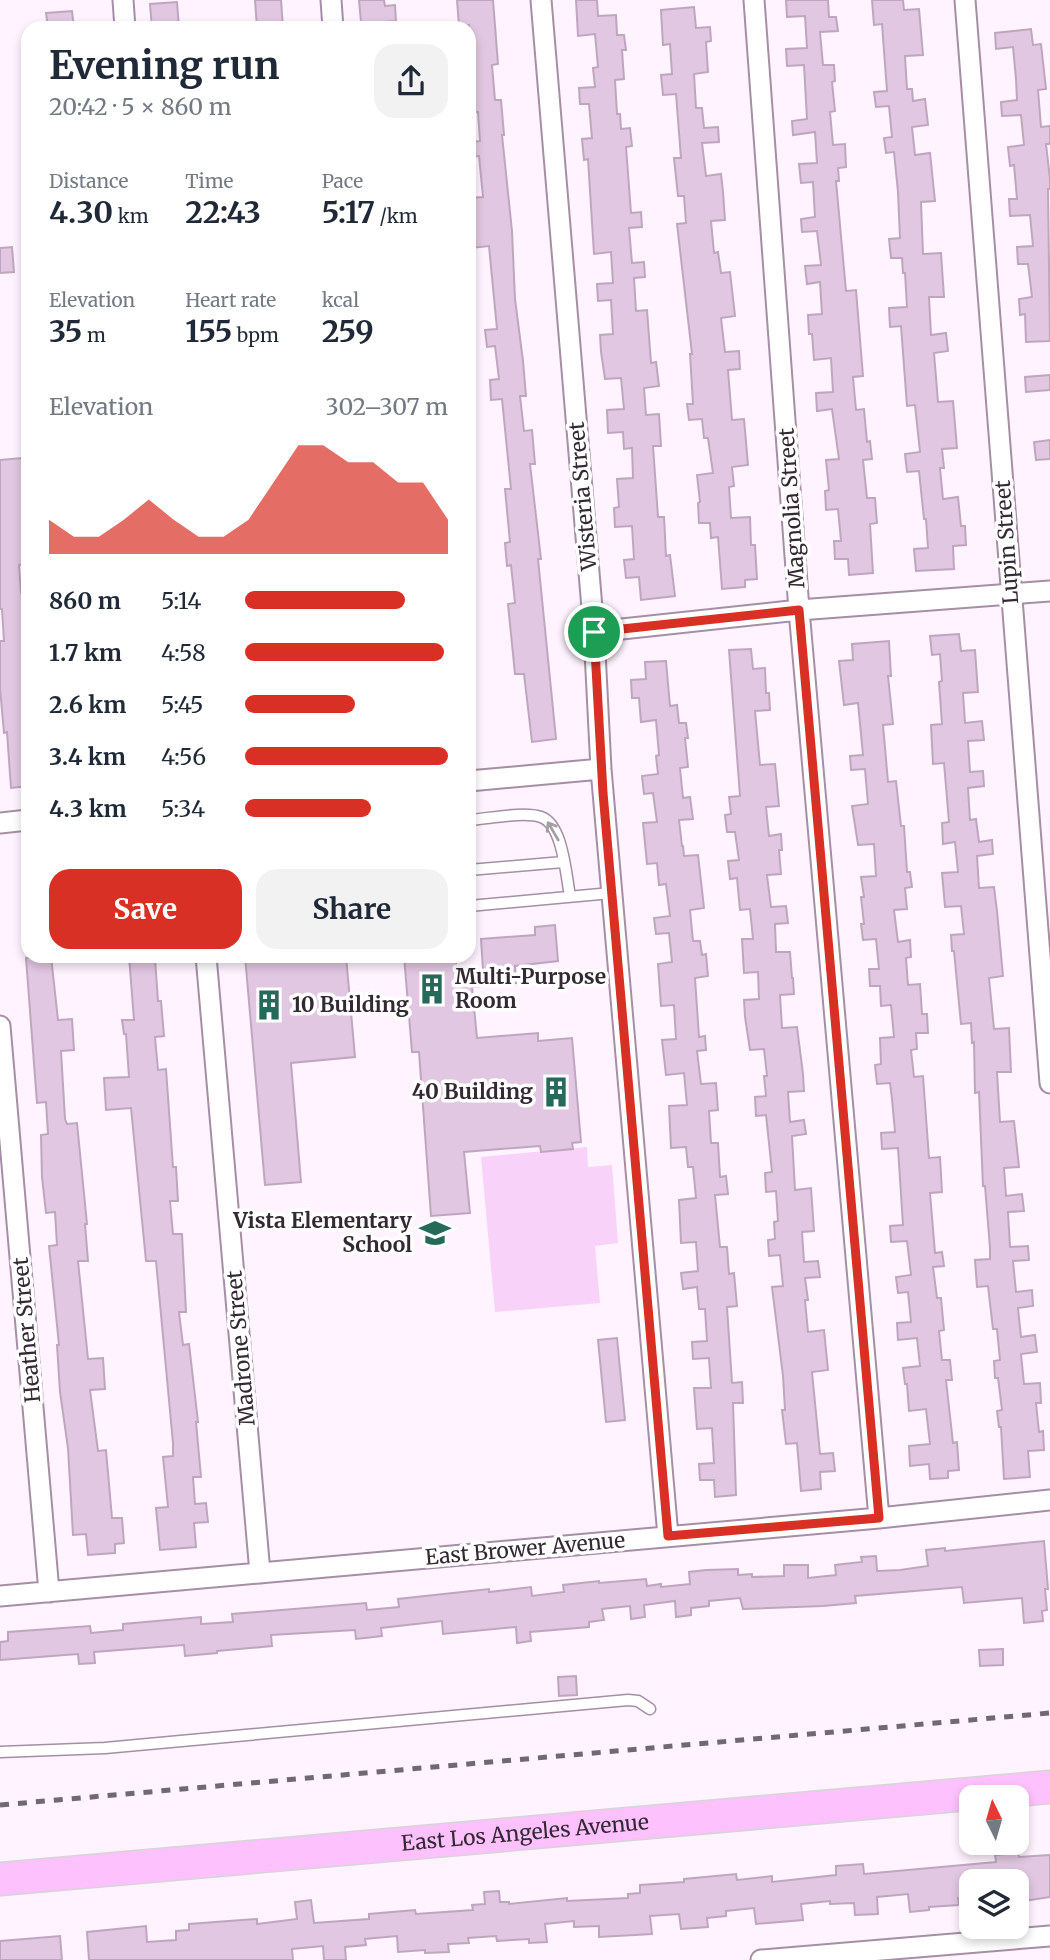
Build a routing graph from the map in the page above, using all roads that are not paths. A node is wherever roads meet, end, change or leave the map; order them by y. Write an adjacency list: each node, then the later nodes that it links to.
1 (123, 0): 6 (street)
2 (331, 0): 7 (street)
3 (541, 0): 11 (street, Wisteria Street)
4 (754, 0): 10 (street, Magnolia Street)
5 (965, 0): 9 (street, Lupin Street)
6 (124, 21)
7 (332, 21)
8 (1050, 591): 9 (street)
9 (1011, 594): 10 (street); 24 (street, Lupin Street)
10 (799, 610): 11 (street); 26 (street, Magnolia Street)
11 (594, 632): 12 (street, Wisteria Street)
12 (601, 769): 13 (street); 19 (street, Wisteria Street)
13 (476, 780)
14 (476, 819): 17 (lane, one-way to 14)
15 (21, 821): 16 (street)
16 (0, 823)
17 (563, 862): 18 (lane); 20 (lane)
18 (476, 869)
19 (611, 893): 20 (lane); 27 (street, Wisteria Street)
20 (570, 896): 21 (lane)
21 (476, 905)
22 (207, 963): 28 (street, Madrone Street)
23 (0, 1026): 29 (street, Heather Street)
24 (1050, 1083)
25 (1050, 1500): 26 (street, East Brower Avenue)
26 (879, 1518): 27 (street, East Brower Avenue)
27 (668, 1536): 28 (street, East Brower Avenue)
28 (261, 1573): 29 (street, East Brower Avenue)
29 (50, 1591): 30 (street, East Brower Avenue)
30 (0, 1596)
31 (650, 1709): 32 (lane)
32 (0, 1752)
33 (1050, 1787): 34 (main road, East Los Angeles Avenue)
34 (0, 1879)
35 (1050, 1937): 36 (street)
36 (905, 1954): 37 (street)
37 (761, 1960)

